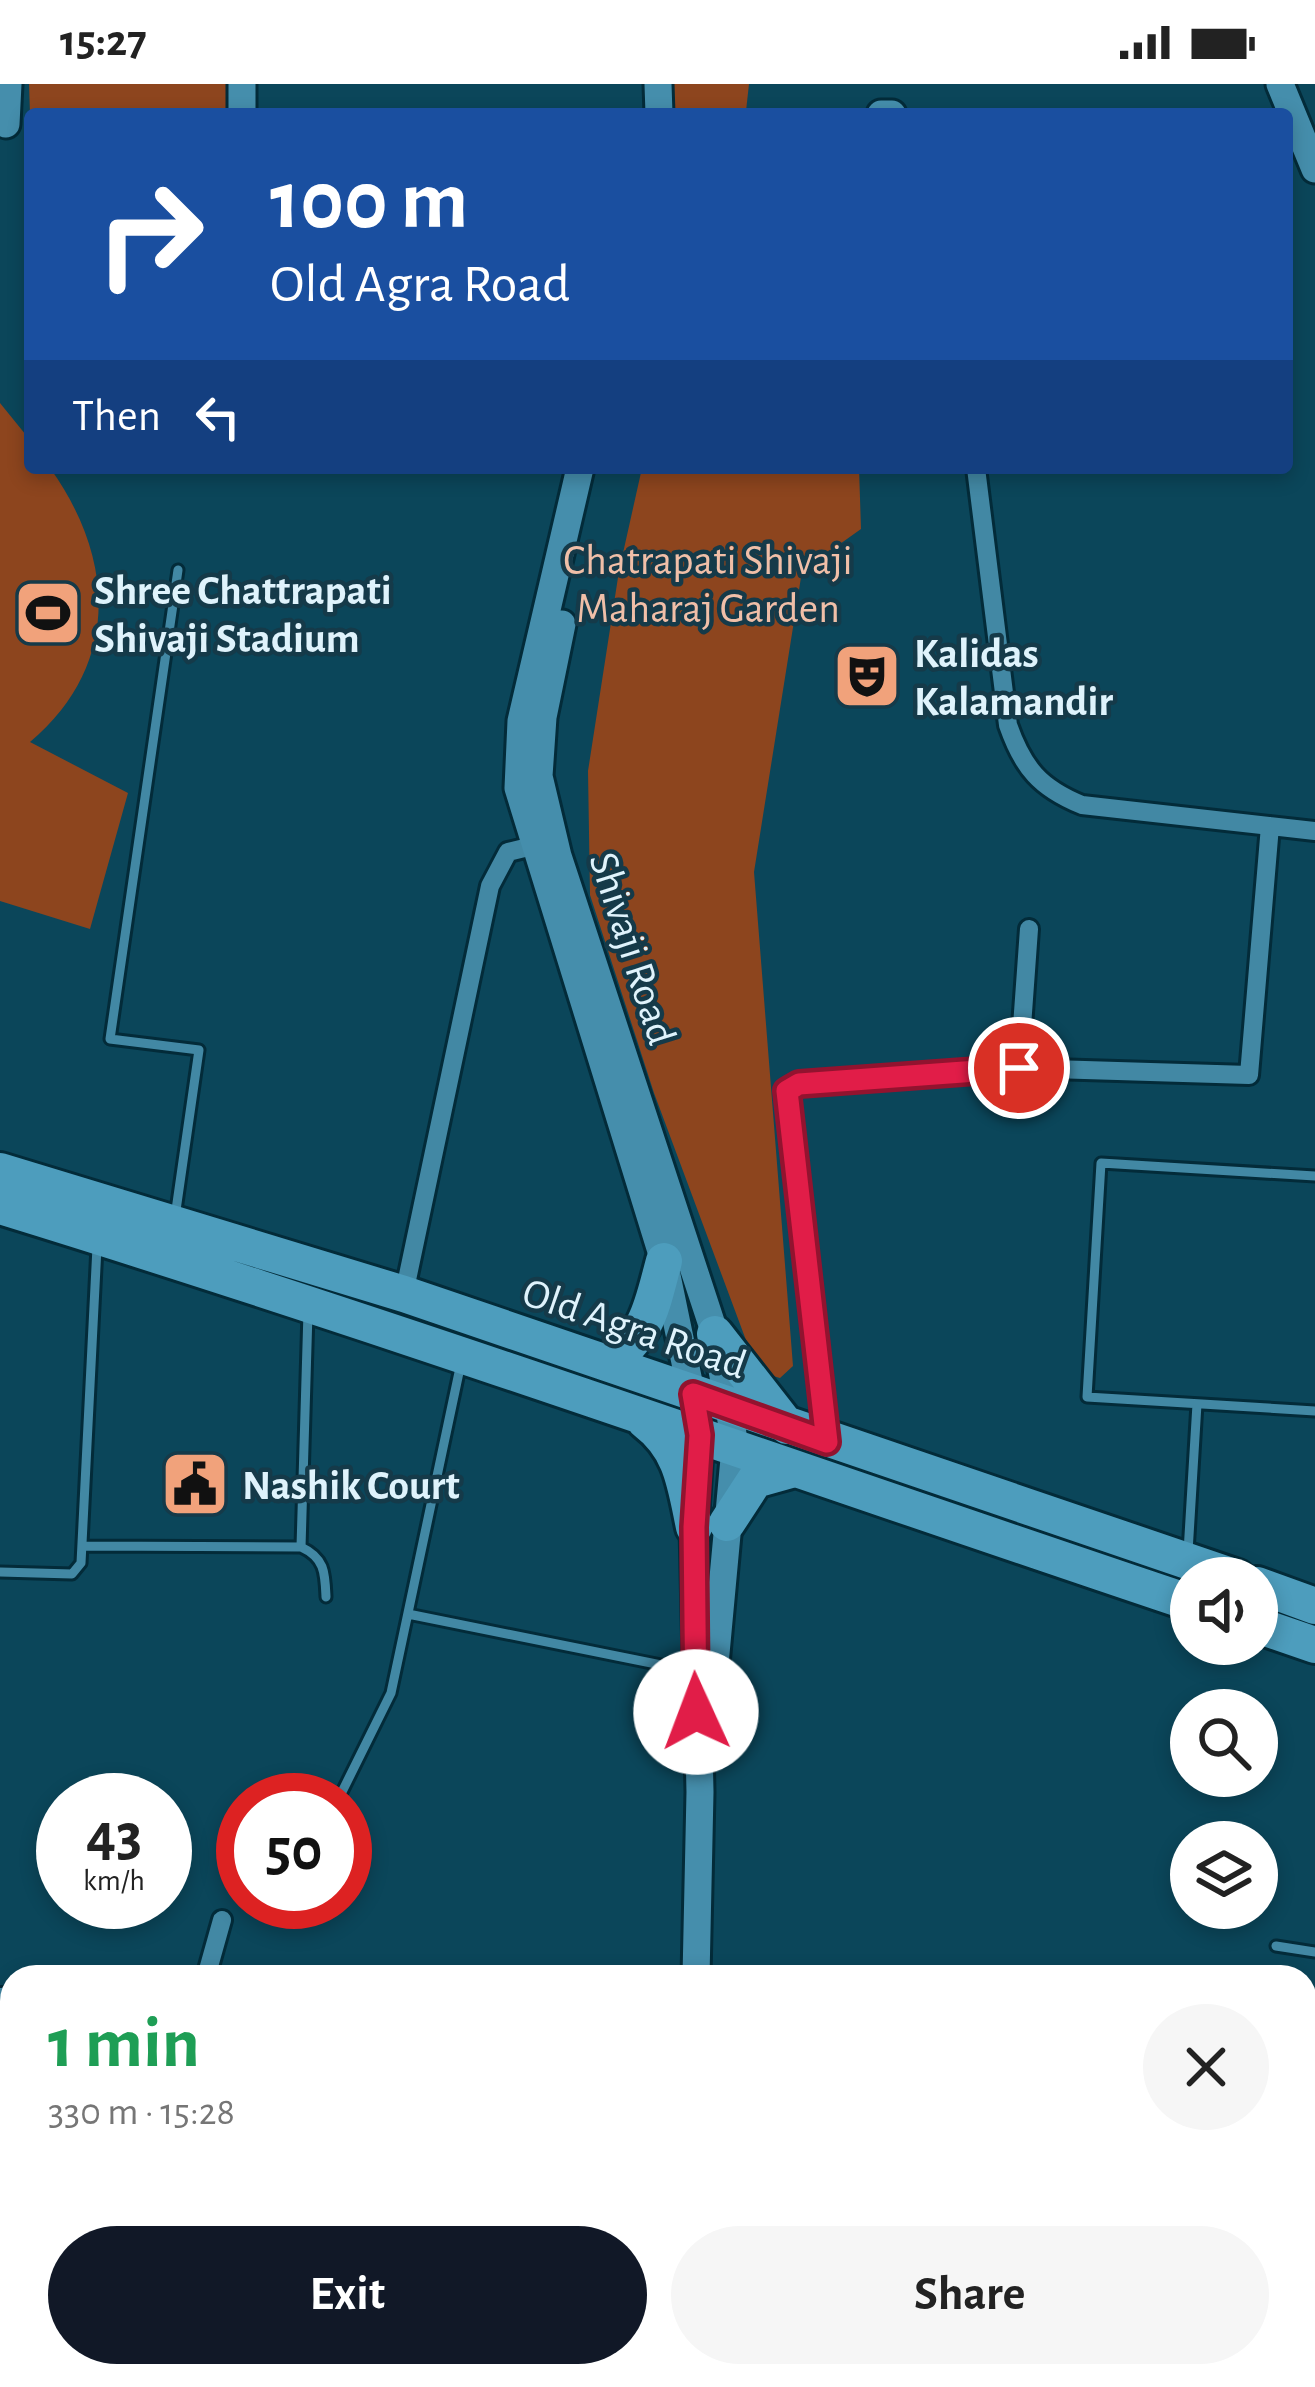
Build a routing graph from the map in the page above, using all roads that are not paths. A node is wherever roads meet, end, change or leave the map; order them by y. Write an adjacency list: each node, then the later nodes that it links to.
1 (8, 84): 4 (main road)
2 (1280, 84): 3 (main road)
3 (1297, 111): 5 (main road)
4 (12, 127)
5 (1315, 169)
6 (579, 474): 12 (main road, Shivaji Road)
7 (595, 474): 12 (main road, Shivaji Road)
8 (977, 474): 10 (street)
9 (178, 570): 18 (lane)
10 (1270, 826): 11 (street); 14 (street)
11 (1315, 831)
12 (543, 843): 20 (main road, Shivaji Road); 21 (street); 23 (main road, Shivaji Road)
13 (1029, 929): 14 (street)
14 (1019, 1068): 33 (street)
15 (0, 1171): 18 (highway, Old Agra Road)
16 (1315, 1176): 27 (lane)
17 (0, 1206): 19 (highway, Old Agra Road)
18 (175, 1222): 21 (highway, Old Agra Road)
19 (97, 1235): 22 (highway, Old Agra Road); 36 (lane)
20 (664, 1261): 25 (highway); 26 (main road, Shivaji Road)
21 (404, 1294): 25 (highway, Old Agra Road)
22 (309, 1306): 24 (highway, Old Agra Road); 37 (lane)
23 (715, 1334): 29 (main road, Shivaji Road); 31 (highway)
24 (462, 1356): 28 (highway, Old Agra Road); 45 (lane)
25 (608, 1363): 26 (highway, Old Agra Road)
26 (693, 1394): 29 (highway, Old Agra Road); 32 (main road, Shivaji Road)
27 (1197, 1404): 30 (lane); 39 (lane)
28 (624, 1405): 32 (highway, Old Agra Road); 35 (highway)
29 (729, 1407): 31 (highway, Old Agra Road); 32 (main road, Shivaji Road)
30 (1315, 1411)
31 (790, 1429): 33 (highway, Old Agra Road)
32 (718, 1442): 34 (highway, Old Agra Road); 35 (main road)
33 (827, 1442): 38 (highway, Old Agra Road)
34 (791, 1470): 35 (highway); 42 (highway, Old Agra Road)
35 (711, 1525): 48 (main road); 50 (main road)
36 (82, 1546): 37 (lane); 40 (lane)
37 (301, 1547): 43 (lane)
38 (1178, 1557)
39 (1187, 1557)
40 (0, 1572)
41 (1278, 1593): 44 (highway)
42 (1170, 1596)
43 (326, 1598)
44 (1315, 1606)
45 (408, 1614): 48 (lane); 49 (lane)
46 (1278, 1632): 47 (highway)
47 (1315, 1645)
48 (694, 1672): 50 (main road)
49 (351, 1773)
50 (700, 1792): 55 (main road)
51 (219, 1929): 54 (street)
52 (1276, 1946): 53 (lane)
53 (1315, 1952)
54 (209, 1965)
55 (696, 1965)

